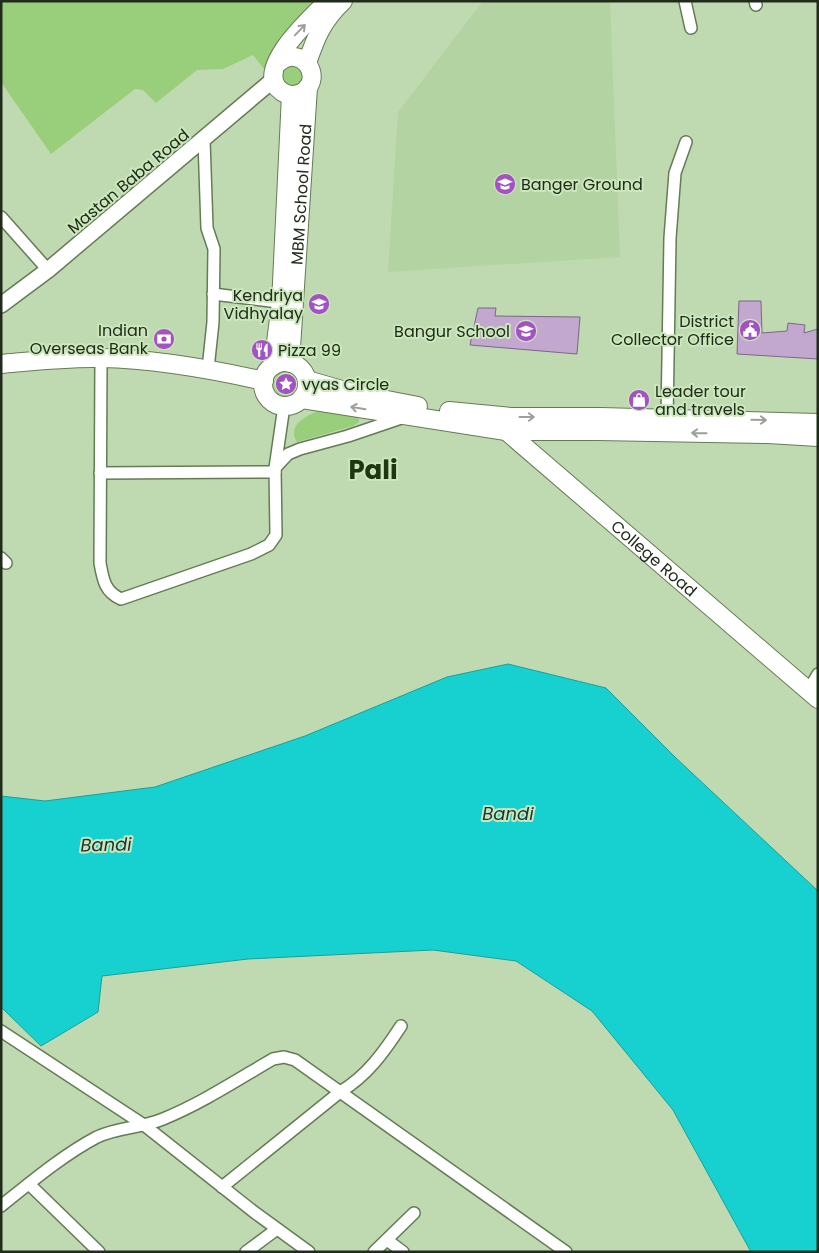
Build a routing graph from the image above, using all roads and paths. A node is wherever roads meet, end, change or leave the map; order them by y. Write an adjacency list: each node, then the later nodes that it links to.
1 (328, 1): 6 (main road, one-way to 1)
2 (343, 1): 5 (main road)
3 (685, 1): 4 (street)
4 (691, 28)
5 (307, 64): 6 (main road); 7 (main road)
6 (276, 71): 8 (main road); 9 (street, Mastan Baba Road)
7 (308, 88): 8 (main road); 14 (main road, MBM School Road)
8 (291, 95): 14 (main road, MBM School Road)
9 (204, 140): 12 (street, Mastan Baba Road); 13 (street)
10 (686, 142): 25 (street)
11 (1, 217): 12 (street)
12 (48, 270): 15 (street, Mastan Baba Road)
13 (213, 294): 14 (street); 18 (street)
14 (287, 303): 19 (main road, MBM School Road)
15 (1, 305)
16 (102, 358): 17 (main road); 18 (main road); 30 (street)
17 (1, 364)
18 (208, 369): 19 (main road)
19 (276, 370): 20 (main road); 22 (main road)
20 (307, 380): 21 (main road); 23 (main road)
21 (302, 398): 22 (main road); 24 (main road, one-way to 21)
22 (284, 406): 29 (street)
23 (490, 415): 25 (main road, one-way to 25); 27 (main road, College Road)
24 (406, 416): 27 (main road); 29 (street)
25 (667, 418): 26 (main road, one-way to 26)
26 (818, 423)
27 (506, 431): 28 (main road, one-way to 27); 32 (main road, College Road)
28 (818, 436)
29 (275, 470): 30 (street); 30 (street)
30 (100, 473)
31 (818, 674): 32 (street)
32 (813, 695)
33 (402, 1026): 35 (street)
34 (1, 1031): 36 (street)
35 (340, 1092): 36 (street); 38 (street); 48 (street)
36 (144, 1125): 37 (street); 38 (street)
37 (29, 1184): 39 (street); 43 (street)
38 (222, 1187): 41 (street)
39 (1, 1206)
40 (414, 1213): 42 (street)
41 (277, 1229): 44 (street); 45 (street)
42 (387, 1240): 46 (street); 47 (street)
43 (99, 1252)
44 (246, 1252)
45 (308, 1252)
46 (374, 1252)
47 (403, 1252)
48 (566, 1252)

